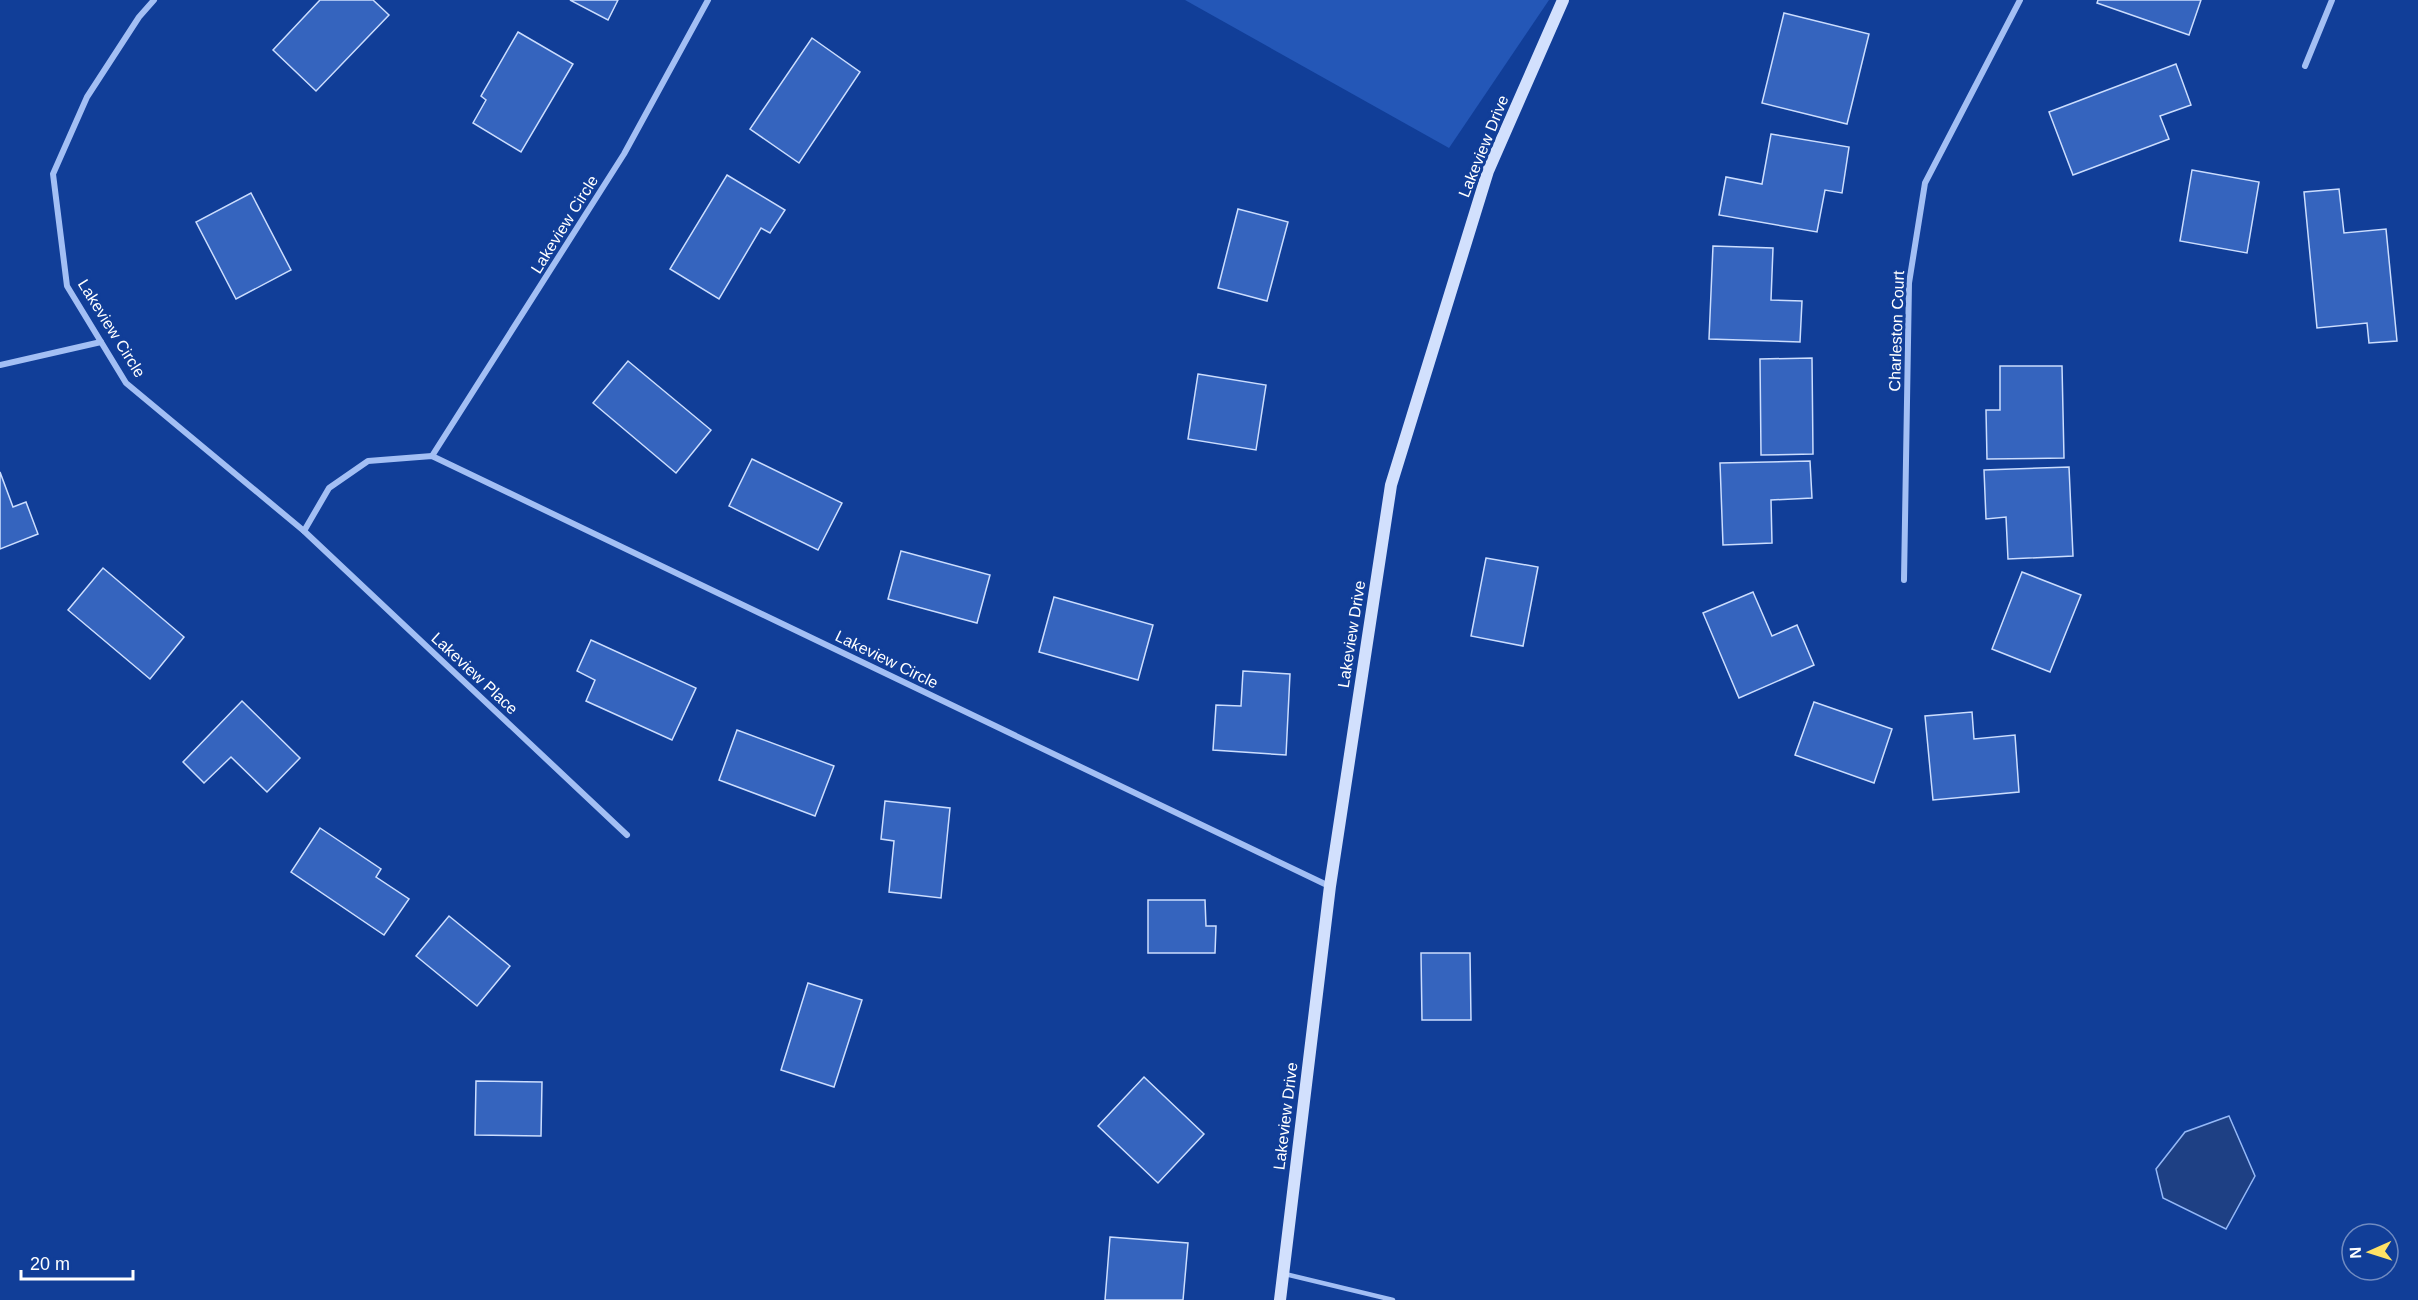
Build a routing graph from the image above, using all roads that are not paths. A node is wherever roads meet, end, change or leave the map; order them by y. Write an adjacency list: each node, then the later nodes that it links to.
1 (154, 0): 7 (street, Lakeview Circle)
2 (708, 0): 9 (street, Lakeview Circle)
3 (1563, 0): 13 (street, Lakeview Drive)
4 (2020, 0): 11 (street, Charleston Court)
5 (2332, 0): 6 (street)
6 (2305, 66)
7 (101, 342): 8 (street); 10 (street, Lakeview Circle)
8 (0, 365)
9 (432, 456): 10 (street); 13 (street, Lakeview Circle)
10 (304, 531): 12 (street, Lakeview Place)
11 (1904, 580)
12 (627, 834)
13 (1330, 886): 14 (street, Lakeview Drive)
14 (1283, 1273): 15 (street, Lakeview Drive); 16 (lane)
15 (1280, 1300)
16 (1393, 1300)

